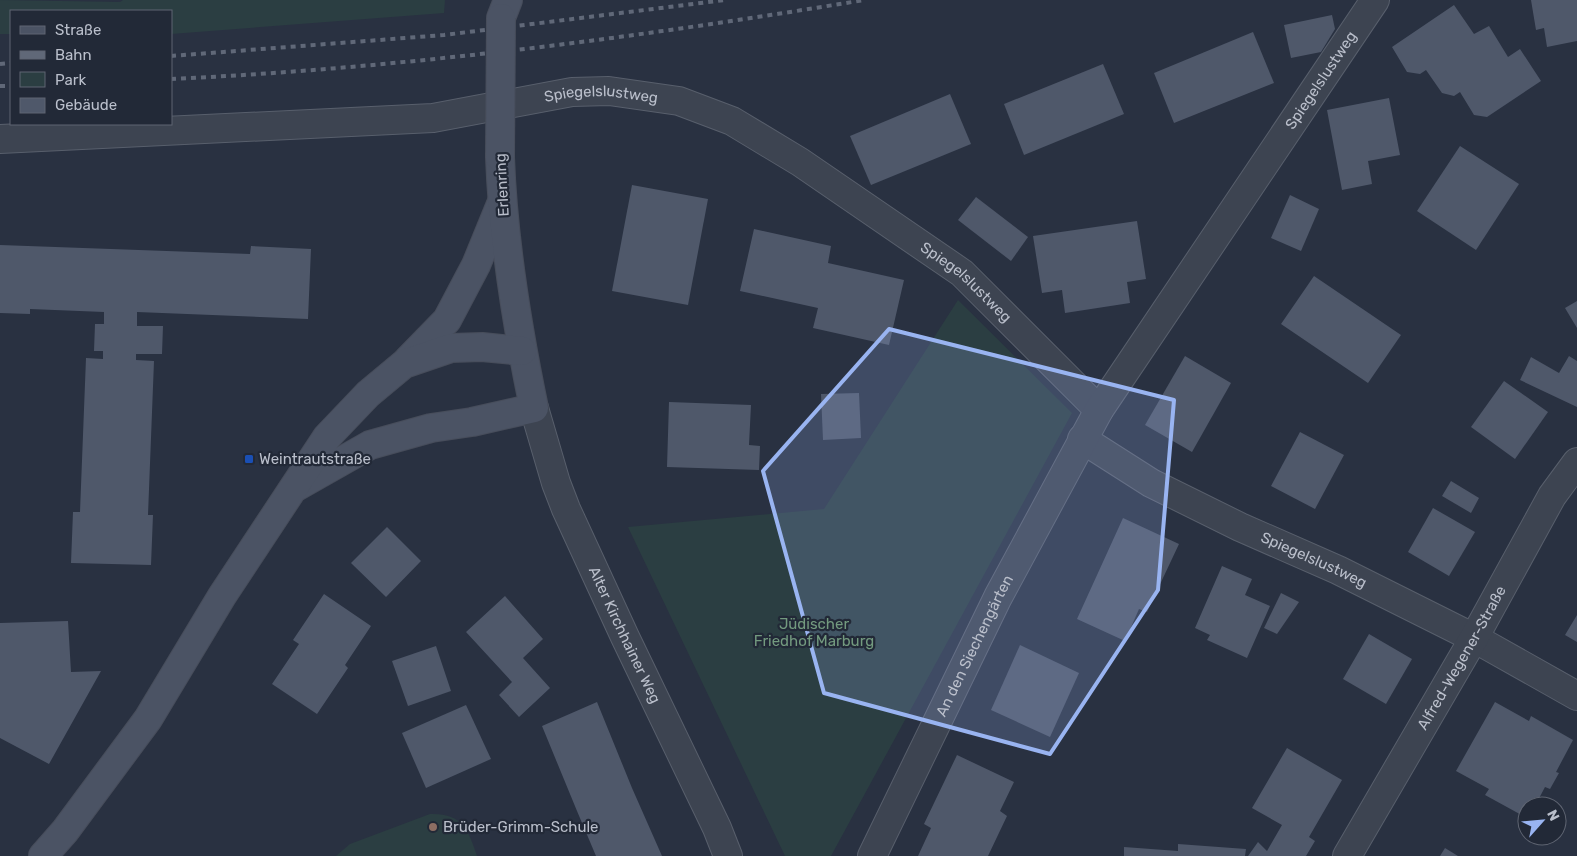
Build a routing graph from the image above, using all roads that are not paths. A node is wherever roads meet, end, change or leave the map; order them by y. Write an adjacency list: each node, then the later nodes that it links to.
1 (1375, 0): 8 (street, Spiegelslustweg)
2 (503, 6): 4 (main road, Erlenring, bridge)
3 (0, 140): 8 (street, Spiegelslustweg)
4 (502, 202): 5 (main road, Erlenring); 6 (main road)
5 (522, 351): 6 (main road); 7 (main road, Erlenring)
6 (404, 364): 11 (main road)
7 (534, 408): 11 (main road); 15 (street, Alter Kirchhainer Weg)
8 (1099, 410): 9 (street, Spiegelslustweg)
9 (1082, 439): 12 (street, Spiegelslustweg); 16 (street, An den Siechengärten)
10 (1577, 462): 12 (street, Alfred-Wegener-Straße)
11 (291, 490): 14 (main road)
12 (1474, 638): 13 (street, Spiegelslustweg); 17 (street, Alfred-Wegener-Straße)
13 (1577, 696)
14 (43, 856)
15 (728, 856)
16 (872, 856)
17 (1347, 856)

